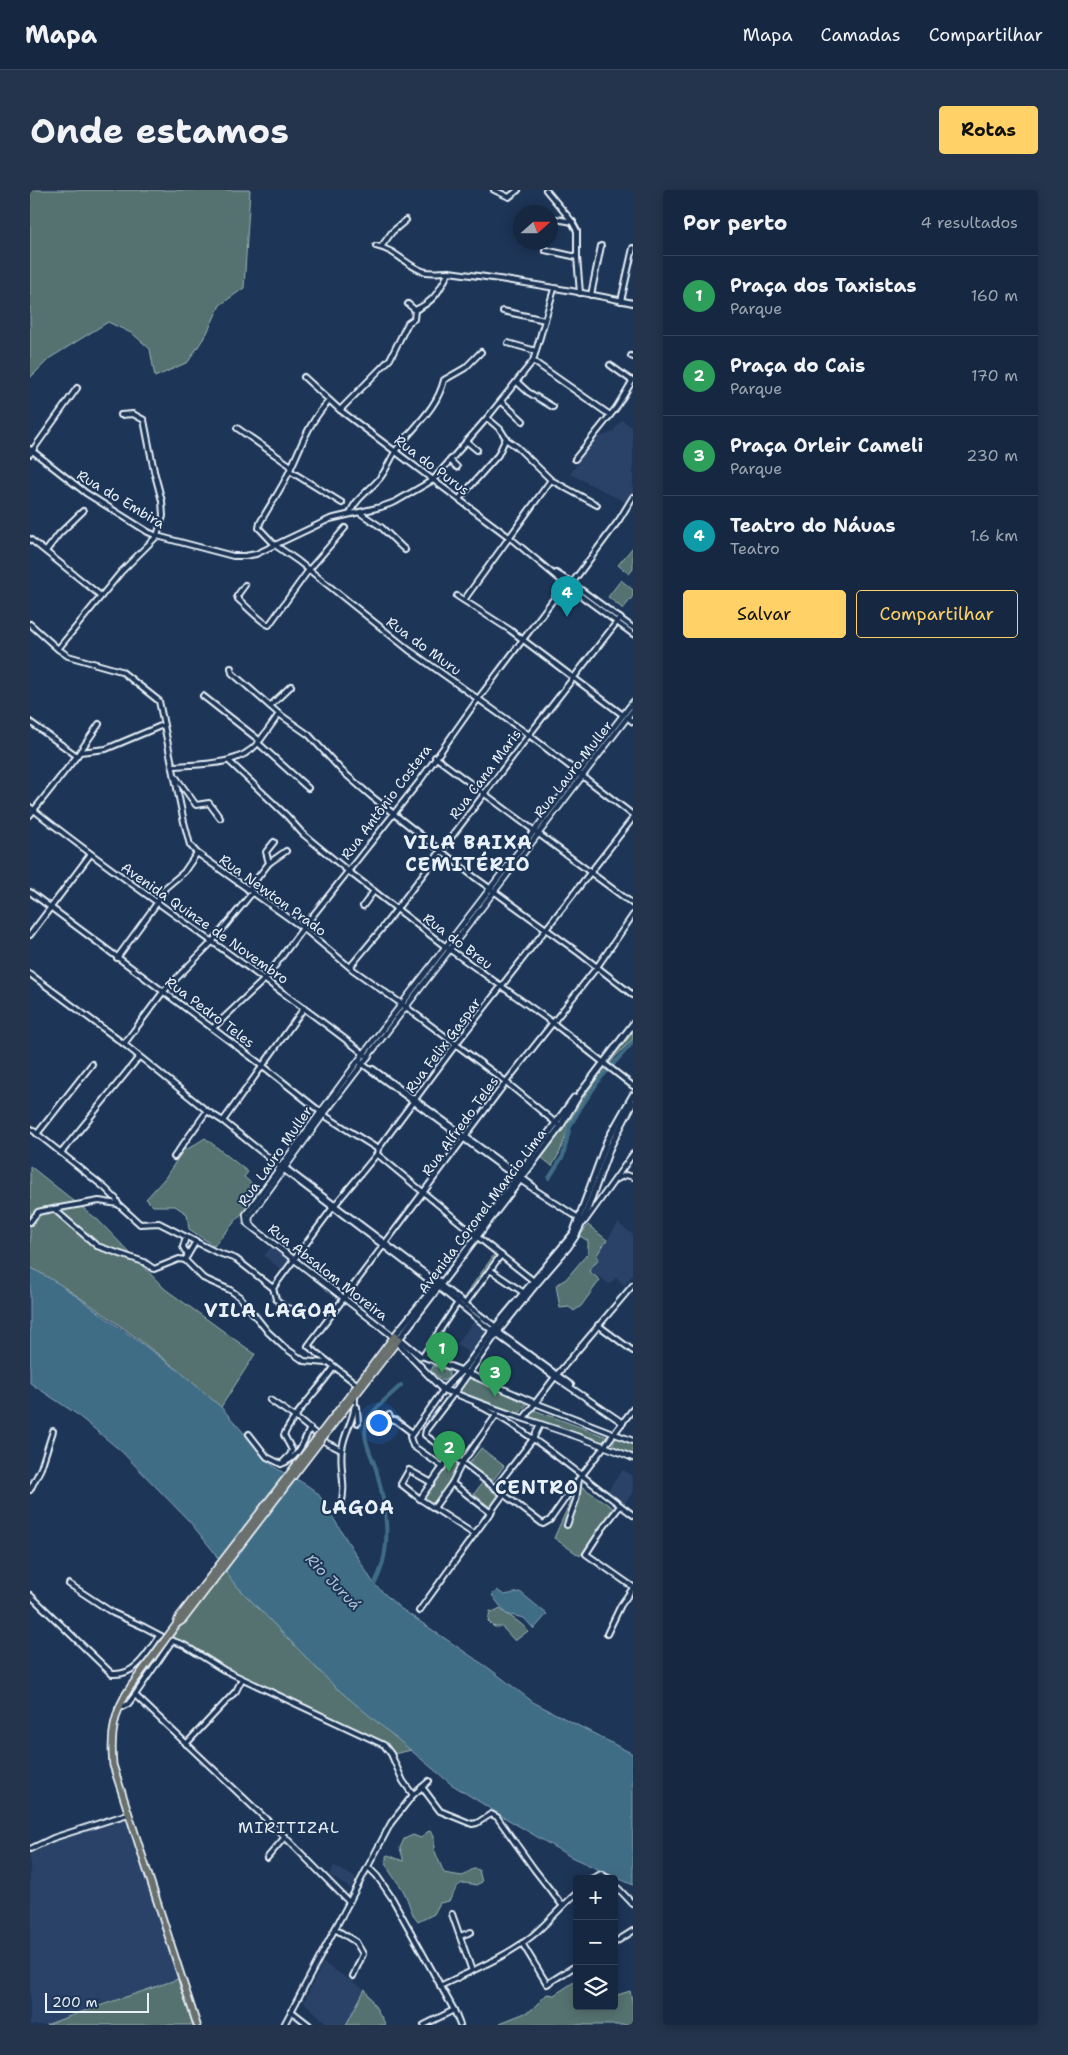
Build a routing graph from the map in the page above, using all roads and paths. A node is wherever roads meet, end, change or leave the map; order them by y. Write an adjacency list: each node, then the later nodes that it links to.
1 (494, 190): 2 (street)
2 (518, 190)
3 (546, 190): 6 (street)
4 (558, 219): 6 (street)
5 (406, 220): 11 (street)
6 (573, 222): 10 (street)
7 (601, 246): 14 (street)
8 (633, 248): 15 (street)
9 (545, 250): 10 (street)
10 (577, 257): 13 (street)
11 (449, 272): 12 (street); 18 (street)
12 (554, 289): 13 (street); 20 (street)
13 (580, 293): 14 (street)
14 (591, 295): 15 (street)
15 (621, 300): 16 (street)
16 (633, 303)
17 (408, 304): 18 (street)
18 (415, 310): 33 (street)
19 (502, 312): 20 (street)
20 (545, 320): 22 (street)
21 (508, 343): 22 (street)
22 (536, 350): 24 (street)
23 (480, 352): 43 (street)
24 (533, 361): 28 (street); 35 (street)
25 (610, 365): 27 (street)
26 (304, 377): 30 (street, Rua do Purus)
27 (632, 380): 35 (street)
28 (517, 382): 31 (street); 32 (street)
29 (77, 388): 42 (street)
30 (329, 401): 33 (street, Rua do Purus); 46 (street)
31 (501, 401): 36 (street); 37 (street)
32 (553, 407)
33 (340, 410): 43 (street, Rua do Purus)
34 (121, 415): 59 (street)
35 (610, 415): 44 (street)
36 (487, 418): 39 (street); 40 (street)
37 (524, 421)
38 (238, 428): 46 (street)
39 (506, 438): 50 (street); 52 (street)
40 (466, 441): 41 (street); 45 (street)
41 (477, 450)
42 (31, 451): 59 (street, Rua do Embira)
43 (396, 451): 49 (street, Rua do Purus); 57 (street)
44 (575, 458)
45 (450, 460): 47 (street); 49 (street)
46 (291, 466): 48 (street)
47 (457, 467)
48 (290, 471): 53 (street); 62 (street, Rua do Muru)
49 (434, 480): 52 (street, Rua do Purus); 56 (street, Rua do Embira)
50 (551, 480): 54 (street); 60 (street)
51 (633, 498): 66 (street, Rua Antônio Costera)
52 (460, 499): 60 (street, Rua do Purus)
53 (342, 503)
54 (598, 505)
55 (83, 511): 64 (street)
56 (360, 513): 57 (street, Rua do Embira); 63 (street)
57 (350, 514): 62 (street, Rua do Embira)
58 (345, 528): 65 (street)
59 (156, 536): 62 (street, Rua do Embira); 69 (street)
60 (509, 537): 66 (street, Rua do Purus); 71 (street)
61 (30, 539): 64 (street)
62 (274, 545): 65 (street, Rua do Muru)
63 (406, 550)
64 (46, 551): 69 (street)
65 (308, 571): 67 (street); 82 (street, Rua do Muru)
66 (568, 582): 68 (street, Rua Antônio Costera); 72 (street, Rua do Purus); 76 (street, Rua Antônio Costera)
67 (245, 585)
68 (569, 587): 72 (street, Rua do Purus)
69 (101, 596): 77 (street)
70 (457, 596): 71 (street)
71 (464, 600): 76 (street)
72 (618, 620): 74 (street, Rua do Purus); 75 (street, Rua do Purus); 79 (street, Rua Cana Maris)
73 (30, 624): 77 (street, Rua Newton Prado)
74 (633, 628)
75 (633, 634)
76 (522, 639): 79 (street); 82 (street, Rua Antônio Costera)
77 (58, 650): 91 (street, Rua Newton Prado)
78 (231, 668): 84 (street)
79 (574, 678): 87 (street); 92 (street, Rua Cana Maris)
80 (291, 686): 84 (street)
81 (202, 696): 93 (street)
82 (478, 699): 92 (street, Rua do Muru); 95 (street, Rua Antônio Costera)
83 (633, 702): 87 (street, Rua Lauro Muller)
84 (270, 706): 86 (street)
85 (633, 710): 87 (street, Rua Lauro Muller)
86 (279, 714): 93 (street); 103 (street)
87 (625, 716): 89 (street); 99 (street, Rua Lauro Muller)
88 (30, 722): 94 (street)
89 (633, 722)
90 (99, 724): 94 (street)
91 (163, 725): 94 (street); 97 (street, Rua Newton Prado)
92 (529, 735): 99 (street, Rua do Muru); 101 (street, Rua Cana Maris)
93 (258, 742): 96 (street); 100 (street)
94 (79, 754): 102 (street)
95 (435, 757): 101 (street); 103 (street, Rua Antônio Costera)
96 (229, 761): 97 (street); 114 (street, Rua do Breu)
97 (174, 766): 98 (street, Rua Newton Prado)
98 (174, 775): 106 (street); 111 (street, Rua Newton Prado)
99 (580, 775): 105 (street, Rua do Muru); 107 (street, Rua Lauro Muller)
100 (308, 788)
101 (484, 794): 107 (street); 110 (street, Rua Cana Maris)
102 (32, 809): 104 (street); 112 (street, Avenida Quinze de Novembro)
103 (392, 813): 110 (street); 114 (street, Rua Antônio Costera)
104 (30, 815)
105 (633, 816): 115 (street, Rua Felix Gaspar)
106 (220, 818)
107 (536, 832): 115 (street); 116 (street, Rua Lauro Muller)
108 (274, 842): 113 (street)
109 (286, 850): 113 (street)
110 (442, 850): 116 (street); 125 (street, Rua Cana Maris)
111 (197, 853): 117 (street, Rua Newton Prado); 121 (street)
112 (90, 855): 121 (street, Avenida Quinze de Novembro); 124 (street)
113 (269, 863): 117 (street)
114 (348, 871): 118 (street, Rua do Breu); 127 (street, Rua Antônio Costera)
115 (590, 872): 122 (street); 128 (street, Rua Felix Gaspar)
116 (492, 889): 128 (street); 131 (street, Rua Lauro Muller)
117 (248, 890): 120 (street, Rua Newton Prado)
118 (374, 891): 123 (street); 125 (street, Rua do Breu)
119 (30, 892): 124 (street, Rua Pedro Teles)
120 (252, 893): 127 (street, Rua Newton Prado); 130 (street)
121 (157, 903): 130 (street, Avenida Quinze de Novembro); 132 (street)
122 (633, 904)
123 (362, 906)
124 (51, 908): 129 (street); 132 (street, Rua Pedro Teles)
125 (397, 909): 131 (street, Rua do Breu); 134 (street, Rua Cana Maris)
126 (633, 915): 133 (street, Rua Alfredo Teles)
127 (303, 928): 134 (street, Rua Newton Prado); 136 (street, Rua Antônio Costera)
128 (546, 928): 133 (street); 137 (street, Rua Felix Gaspar)
129 (30, 935)
130 (212, 942): 136 (street, Avenida Quinze de Novembro); 138 (street)
131 (448, 948): 137 (street, Rua do Breu); 140 (street, Rua Lauro Muller)
132 (117, 958): 138 (street, Rua Pedro Teles)
133 (597, 966): 139 (street); 142 (street, Rua Alfredo Teles)
134 (350, 967): 140 (street, Rua Newton Prado)
135 (30, 974): 145 (street)
136 (266, 979): 141 (street, Avenida Quinze de Novembro); 144 (street, Rua Antônio Costera)
137 (501, 987): 142 (street, Rua do Breu); 146 (street, Rua Felix Gaspar)
138 (163, 992): 144 (street, Rua Pedro Teles); 145 (street)
139 (633, 995)
140 (404, 1006): 146 (street, Rua Newton Prado); 147 (street, Rua Lauro Muller)
141 (304, 1008): 147 (street, Avenida Quinze de Novembro); 152 (street)
142 (553, 1023): 151 (street, Rua do Breu); 153 (street, Rua Alfredo Teles)
143 (633, 1024): 151 (main road, Avenida Coronel Mancio Lima)
144 (213, 1028): 152 (street, Rua Pedro Teles)
145 (124, 1044): 148 (street)
146 (456, 1044): 153 (street, Rua Newton Prado); 156 (street, Rua Felix Gaspar)
147 (366, 1055): 149 (street, Rua Lauro Muller)
148 (139, 1057): 158 (street); 166 (street)
149 (361, 1061): 156 (street); 159 (street, Rua Lauro Muller)
150 (92, 1064): 163 (street)
151 (602, 1064): 154 (street, Rua do Breu); 161 (main road, Avenida Coronel Mancio Lima)
152 (263, 1066): 159 (street, Rua Pedro Teles); 160 (street)
153 (506, 1082): 161 (street, Rua Newton Prado); 164 (street, Rua Alfredo Teles)
154 (633, 1086)
155 (633, 1096): 170 (main road)
156 (414, 1102): 164 (street); 165 (street, Rua Felix Gaspar)
157 (633, 1103): 170 (main road)
158 (207, 1111): 160 (street); 168 (street)
159 (322, 1113): 165 (street, Rua Pedro Teles); 169 (street, Rua Lauro Muller)
160 (224, 1122): 169 (street)
161 (558, 1125): 171 (main road, Avenida Coronel Mancio Lima)
162 (30, 1128): 163 (street)
163 (37, 1134): 166 (street)
164 (466, 1138): 171 (street); 174 (street, Rua Alfredo Teles)
165 (378, 1151): 174 (street, Rua Pedro Teles); 176 (street, Rua Felix Gaspar)
166 (61, 1153): 175 (street)
167 (633, 1154): 173 (street)
168 (174, 1157)
169 (283, 1168): 176 (street); 180 (street, Rua Lauro Muller)
170 (600, 1168): 178 (main road)
171 (520, 1177): 178 (street); 181 (main road, Avenida Coronel Mancio Lima)
172 (633, 1177): 173 (street)
173 (612, 1184): 178 (street)
174 (425, 1193): 181 (street, Rua Pedro Teles); 184 (street, Rua Alfredo Teles)
175 (118, 1204): 177 (street); 182 (street)
176 (334, 1208): 184 (street); 187 (street, Rua Felix Gaspar)
177 (54, 1209): 179 (street); 188 (street)
178 (582, 1220): 190 (main road)
179 (30, 1222)
180 (253, 1228): 187 (street, Rua Absalom Moreira)
181 (476, 1236): 186 (street, Rua Pedro Teles); 191 (main road, Avenida Coronel Mancio Lima)
182 (186, 1237): 183 (street); 185 (street)
183 (196, 1242): 185 (street); 193 (street)
184 (384, 1245): 191 (street); 195 (street, Rua Alfredo Teles)
185 (187, 1254): 188 (street)
186 (502, 1254): 189 (street); 190 (street, Rua Pedro Teles)
187 (295, 1260): 193 (street, Rua Felix Gaspar); 195 (street, Rua Absalom Moreira)
188 (186, 1261): 204 (street)
189 (490, 1270): 194 (street); 197 (street)
190 (535, 1282): 194 (main road); 200 (main road)
191 (438, 1284): 196 (street); 201 (main road, Avenida Coronel Mancio Lima)
192 (633, 1285): 199 (street)
193 (273, 1288): 198 (street)
194 (524, 1293): 200 (main road)
195 (345, 1298): 201 (street, Rua Absalom Moreira); 204 (street, Rua Alfredo Teles)
196 (459, 1301): 197 (street); 203 (street)
197 (464, 1305): 200 (street)
198 (302, 1307)
199 (598, 1325): 202 (street); 208 (street)
200 (496, 1331): 207 (main road); 208 (street)
201 (394, 1338): 203 (main road); 205 (main road); 209 (main road)
202 (633, 1351)
203 (423, 1357): 205 (main road); 205 (main road); 207 (main road)
204 (328, 1363): 206 (street)
205 (419, 1364): 210 (main road)
206 (334, 1367): 209 (street); 219 (street)
207 (464, 1372): 210 (main road); 211 (main road); 215 (street)
208 (556, 1375): 215 (street); 222 (street)
209 (359, 1386): 213 (main road)
210 (443, 1390): 211 (main road); 226 (street)
211 (454, 1393): 212 (street); 233 (street)
212 (463, 1397): 217 (street); 220 (street)
213 (352, 1398): 221 (street); 232 (street); 261 (main road, bridge)
214 (270, 1400): 219 (street)
215 (535, 1403): 220 (street); 228 (street)
216 (633, 1409): 222 (street)
217 (497, 1414): 229 (street); 235 (street)
218 (390, 1415): 226 (street)
219 (295, 1417): 224 (street); 236 (street)
220 (524, 1418): 223 (street)
221 (358, 1423)
222 (623, 1423): 228 (street)
223 (540, 1425): 229 (street); 231 (street)
224 (310, 1428): 232 (street); 236 (street)
225 (53, 1431): 242 (street)
226 (411, 1432): 237 (street)
227 (249, 1434): 236 (street)
228 (614, 1434): 230 (street); 231 (street)
229 (533, 1438): 238 (street); 241 (street)
230 (633, 1440)
231 (605, 1446): 234 (street); 238 (street)
232 (342, 1450): 245 (street)
233 (452, 1455): 235 (street); 237 (street)
234 (633, 1458)
235 (462, 1463): 239 (street); 241 (street)
236 (281, 1464)
237 (443, 1467): 240 (street)
238 (580, 1478): 243 (street); 246 (street); 250 (street)
239 (452, 1482): 247 (street); 248 (street)
240 (432, 1483): 244 (street); 244 (street)
241 (494, 1488): 243 (street)
242 (30, 1490)
243 (503, 1495): 248 (street)
244 (420, 1499): 247 (street)
245 (341, 1504)
246 (620, 1506): 249 (street); 253 (street)
247 (434, 1508): 251 (street)
248 (491, 1512): 251 (street)
249 (633, 1515)
250 (567, 1525)
251 (474, 1534): 255 (street)
252 (69, 1584): 257 (street)
253 (633, 1587): 256 (street)
254 (30, 1595): 257 (street)
255 (419, 1611)
256 (607, 1634)
257 (159, 1636): 258 (street)
258 (172, 1641): 259 (street); 260 (street)
259 (242, 1679): 262 (street); 265 (street)
260 (135, 1696): 261 (street); 262 (street)
261 (117, 1710): 266 (main road)
262 (186, 1744): 267 (street)
263 (429, 1781): 264 (street)
264 (422, 1787): 265 (street); 275 (street)
265 (412, 1795): 270 (street)
266 (128, 1814): 268 (street); 289 (main road)
267 (285, 1837): 269 (street); 273 (street)
268 (30, 1849)
269 (267, 1858)
270 (368, 1867): 273 (street); 286 (street)
271 (618, 1888): 274 (street)
272 (573, 1896): 275 (street)
273 (349, 1902): 277 (street)
274 (633, 1904)
275 (562, 1905): 282 (street)
276 (452, 1914): 280 (street)
277 (335, 1929): 285 (street); 288 (street)
278 (633, 1931): 281 (street)
279 (471, 1932): 280 (street)
280 (460, 1936): 284 (street)
281 (618, 1940)
282 (522, 1943): 283 (street); 284 (street)
283 (573, 1968)
284 (472, 1971): 286 (street)
285 (354, 1976)
286 (440, 1986): 287 (street)
287 (454, 2010): 292 (street); 293 (street)
288 (291, 2011): 290 (street); 291 (street)
289 (197, 2025)
290 (284, 2025)
291 (309, 2025)
292 (424, 2025)
293 (460, 2025)

